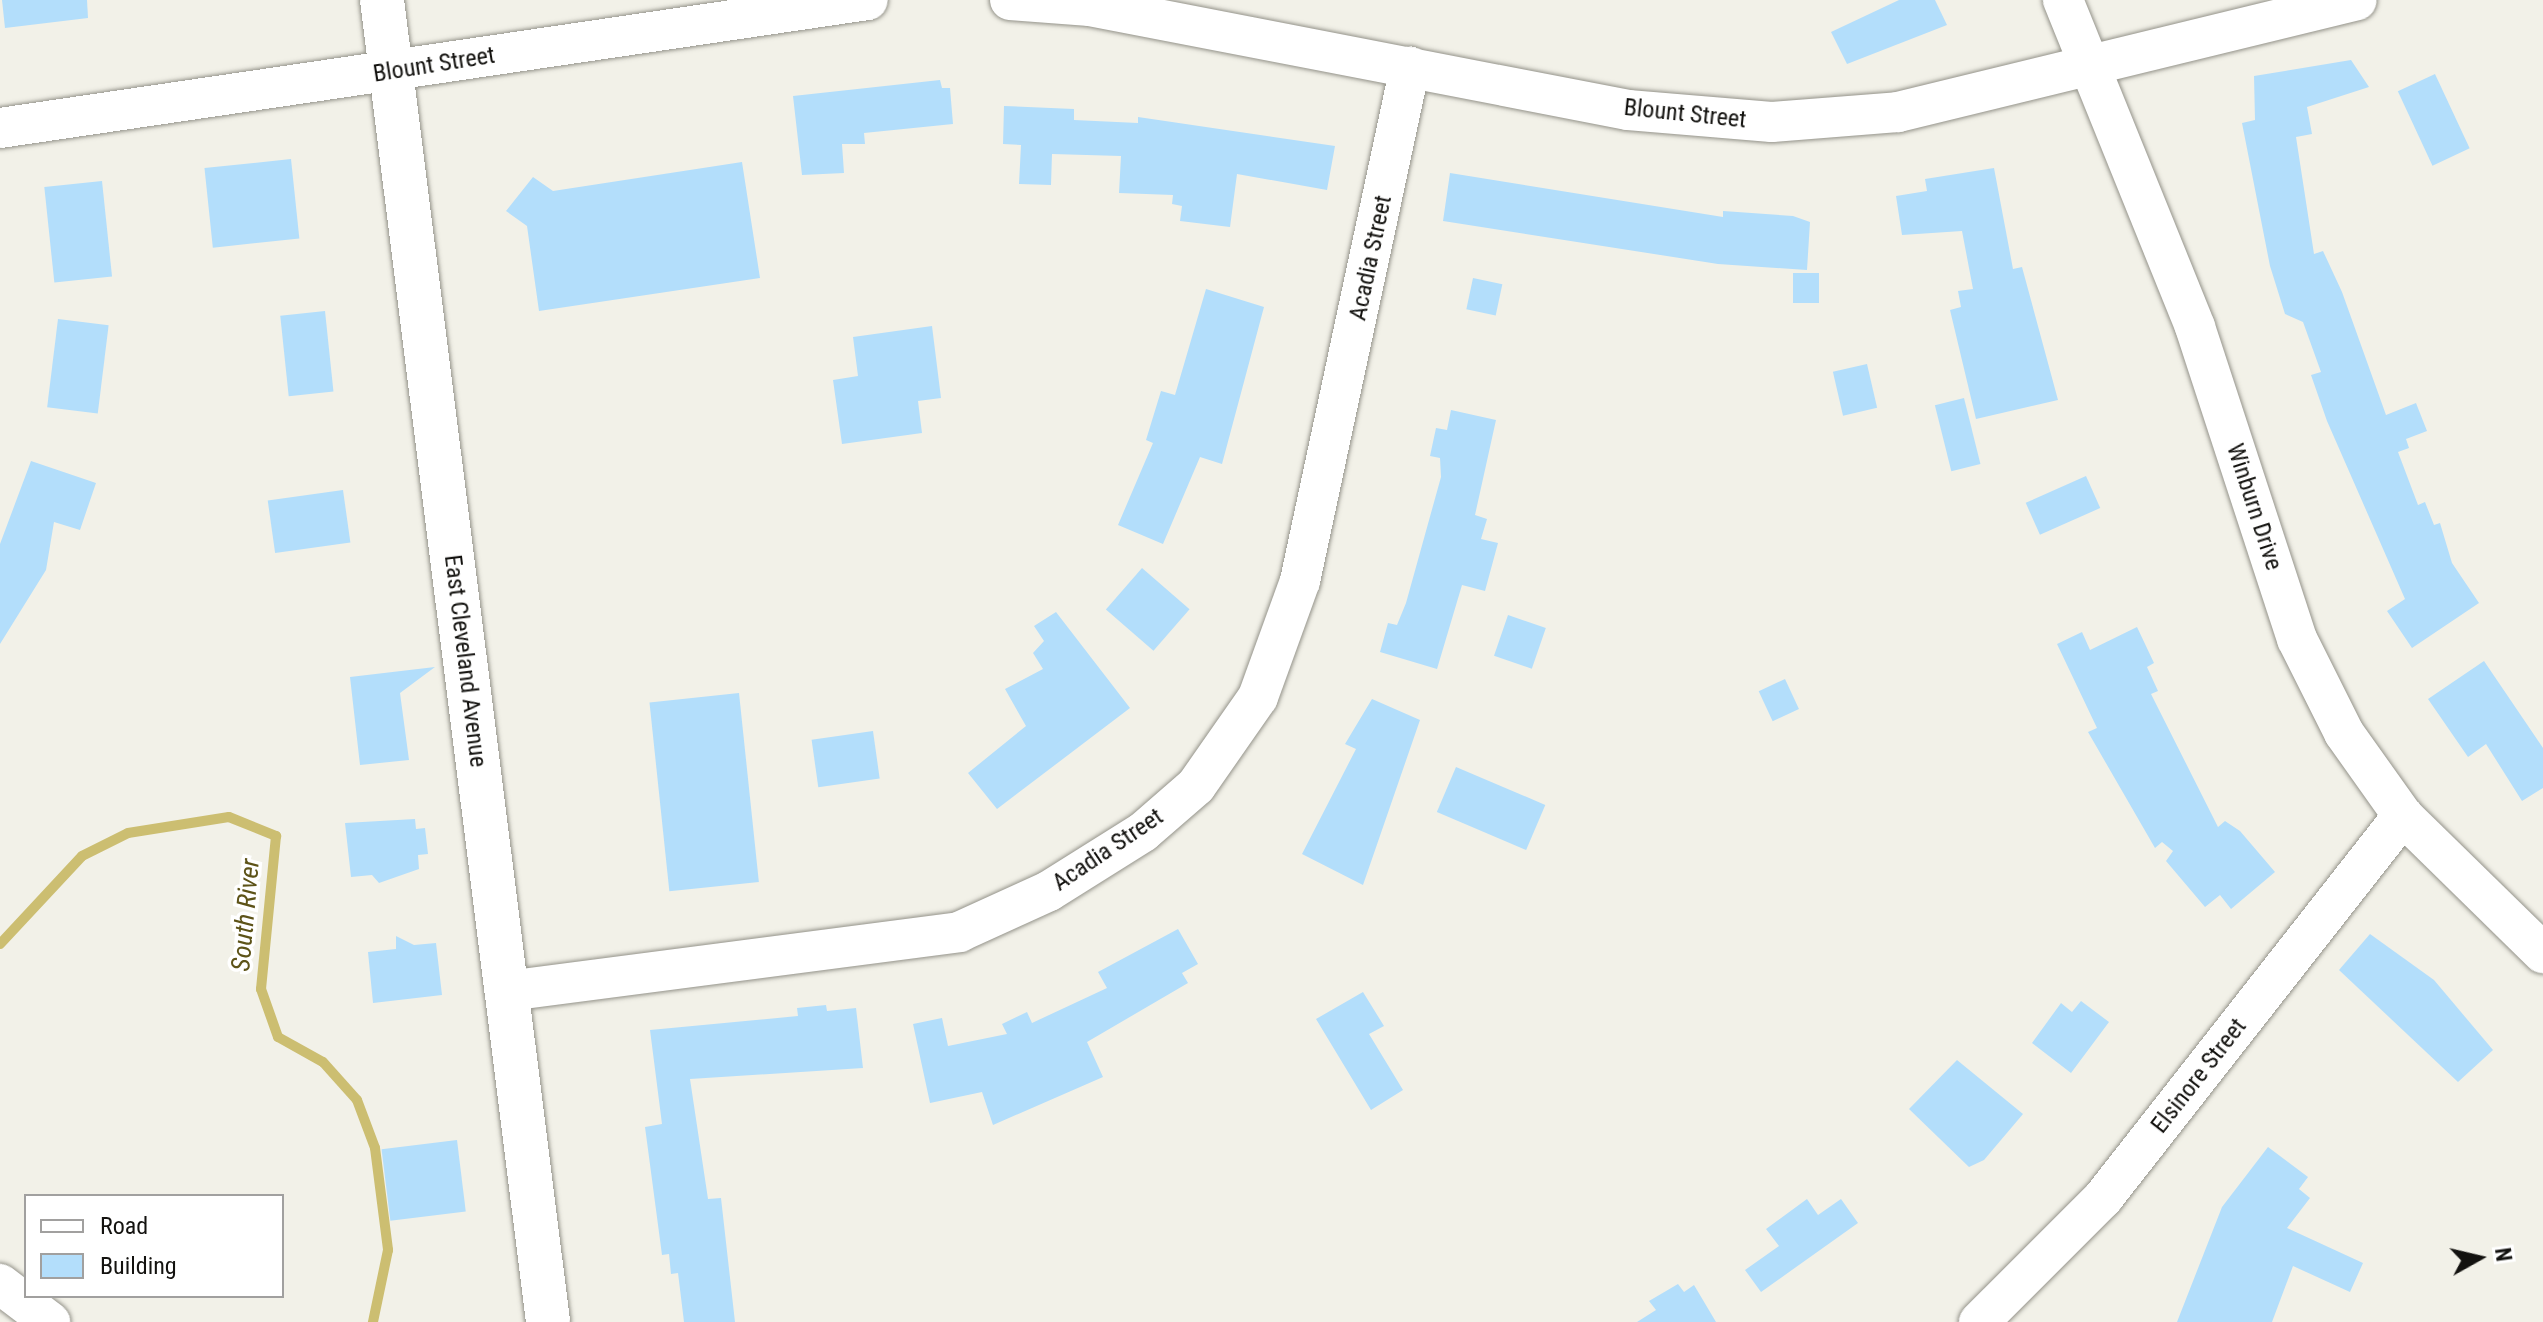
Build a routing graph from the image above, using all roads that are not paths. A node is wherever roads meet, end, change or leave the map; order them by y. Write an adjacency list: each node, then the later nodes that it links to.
1 (382, 0): 8 (main road, East Cleveland Avenue)
2 (868, 0): 8 (street, Blount Street)
3 (1010, 0): 6 (street, Blount Street)
4 (2063, 0): 7 (street, Winburn Drive)
5 (2357, 0): 7 (street, Blount Street)
6 (1410, 67): 7 (street, Blount Street); 12 (street, Acadia Street)
7 (2094, 68): 10 (street, Winburn Drive)
8 (389, 72): 9 (street, Blount Street); 12 (main road, East Cleveland Avenue)
9 (0, 128)
10 (2403, 816): 11 (street, Winburn Drive); 14 (street, Elsinore Street)
11 (2543, 953)
12 (507, 991): 16 (main road, East Cleveland Avenue)
13 (0, 1284): 15 (street)
14 (1989, 1318)
15 (50, 1322)
16 (548, 1322)

